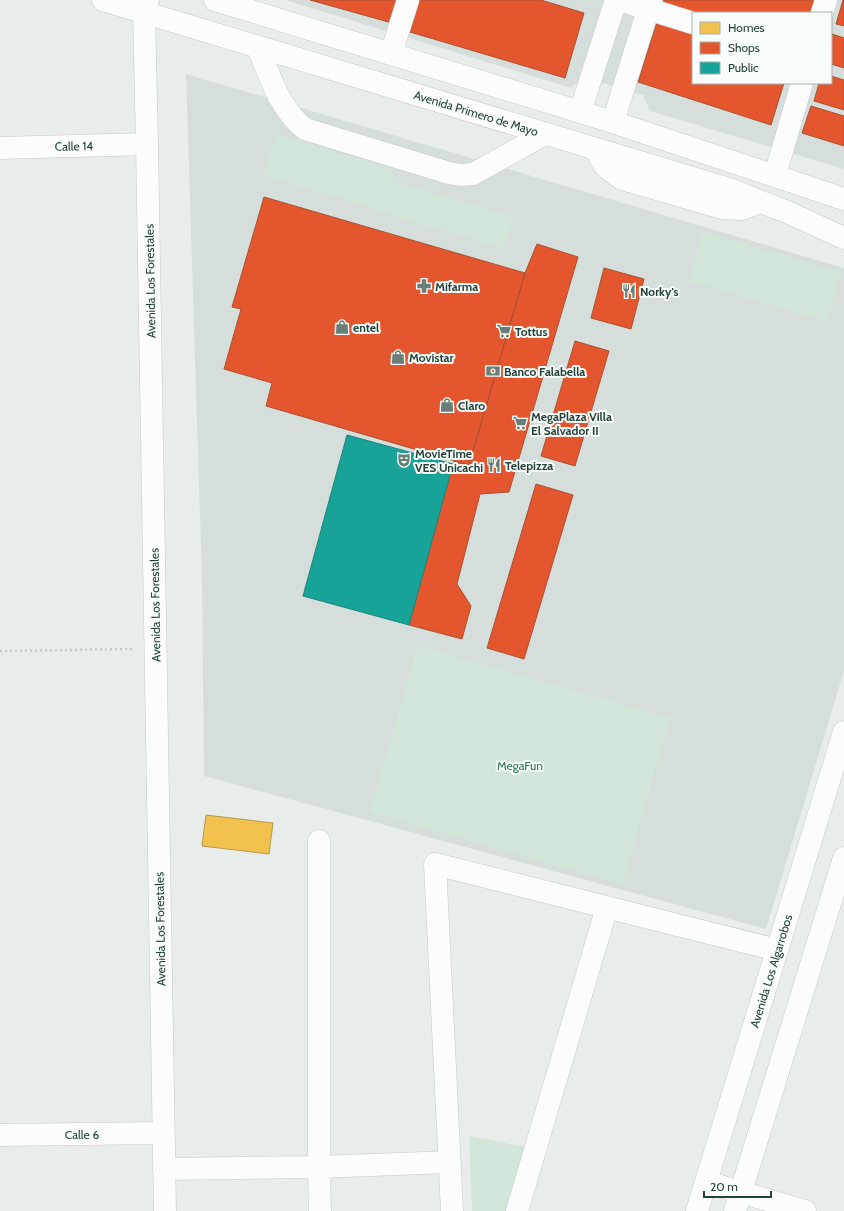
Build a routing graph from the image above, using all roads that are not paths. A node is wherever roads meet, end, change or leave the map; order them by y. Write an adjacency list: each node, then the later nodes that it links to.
1 (103, 0): 8 (street, Avenida Primero de Mayo)
2 (408, 0): 12 (street)
3 (616, 0): 14 (street)
4 (619, 0): 7 (street)
5 (826, 0): 9 (street)
6 (220, 1): 12 (street)
7 (649, 4): 10 (street); 15 (street)
8 (146, 6): 11 (street, Avenida Primero de Mayo); 17 (street, Avenida Los Forestales)
9 (822, 12)
10 (692, 22)
11 (257, 46): 16 (street, Avenida Primero de Mayo); 16 (street)
12 (391, 54): 14 (street)
13 (802, 84): 19 (street)
14 (580, 112): 15 (street)
15 (613, 122): 19 (street)
16 (545, 134): 21 (street, Avenida Primero de Mayo)
17 (147, 144): 18 (street, Calle 14); 27 (street, Avenida Los Forestales)
18 (0, 148)
19 (775, 175): 20 (street)
20 (844, 199)
21 (844, 238)
22 (844, 732): 26 (street, Avenida Los Algarrobos)
23 (318, 841): 30 (street)
24 (844, 858): 33 (street)
25 (607, 907): 26 (street); 29 (street); 37 (street)
26 (777, 950): 32 (street, Avenida Los Algarrobos)
27 (163, 1134): 28 (street, Calle 6); 31 (street, Avenida Los Forestales)
28 (0, 1135)
29 (450, 1162): 30 (street); 36 (street)
30 (319, 1167): 31 (street); 35 (street)
31 (164, 1169): 34 (street, Avenida Los Forestales)
32 (706, 1182): 33 (street); 38 (street, Avenida Los Algarrobos)
33 (738, 1201): 39 (street)
34 (165, 1211)
35 (320, 1211)
36 (452, 1211)
37 (517, 1211)
38 (698, 1211)
39 (805, 1211)

